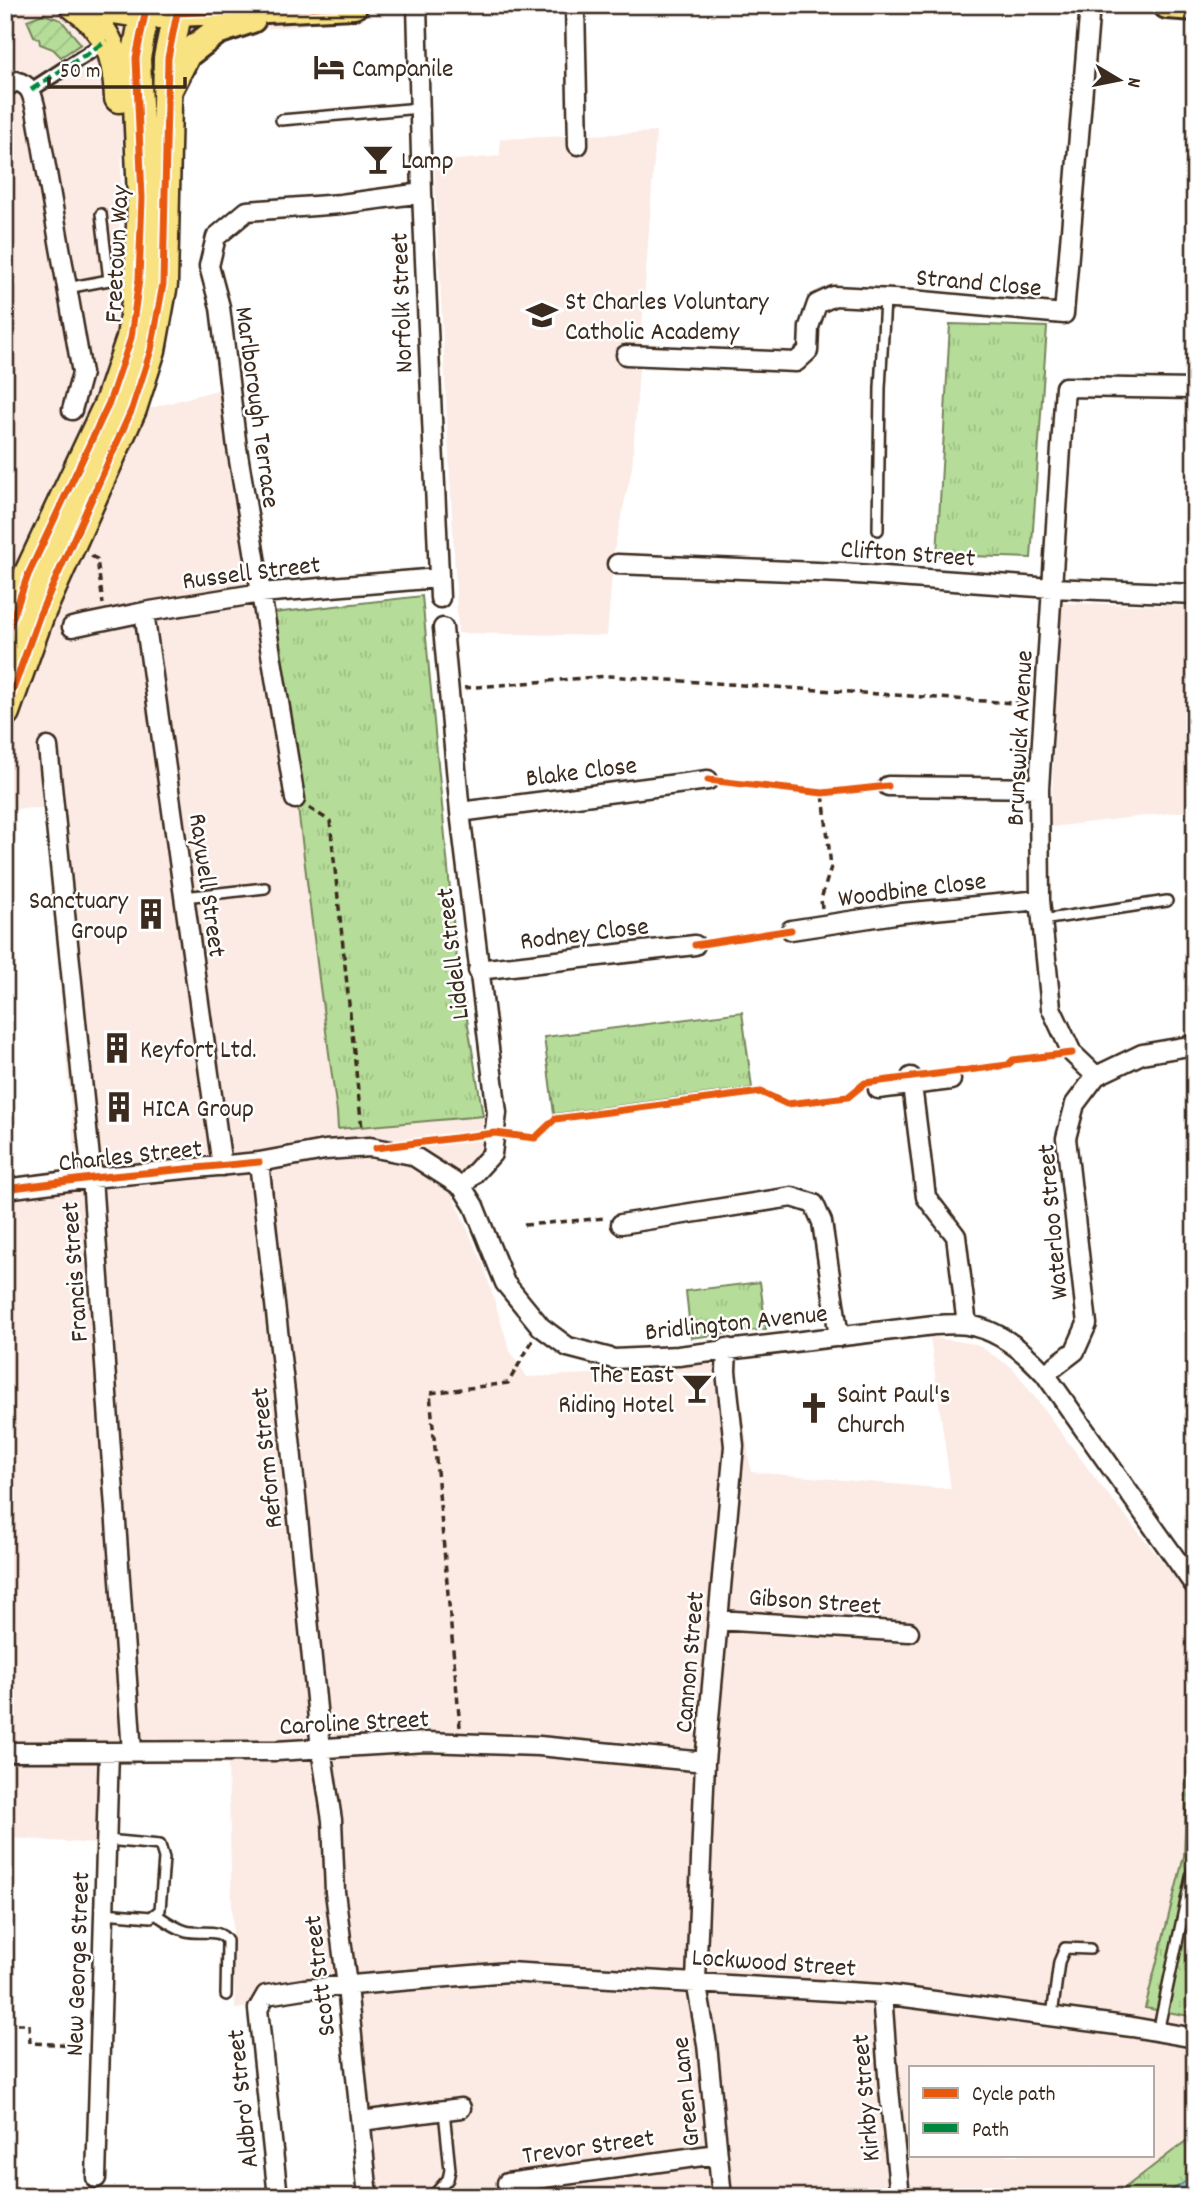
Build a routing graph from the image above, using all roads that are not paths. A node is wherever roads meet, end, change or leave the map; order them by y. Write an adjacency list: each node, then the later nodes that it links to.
1 (74, 5): 12 (highway)
2 (87, 5): 11 (highway)
3 (354, 5): 9 (main road)
4 (417, 5): 16 (street, Norfolk Street)
5 (575, 5): 18 (street)
6 (1090, 5): 22 (street, Strand Close)
7 (1167, 5): 8 (main road)
8 (1195, 7)
9 (294, 8): 10 (main road); 15 (main road)
10 (178, 9): 11 (highway); 15 (highway, Freetown Way)
11 (145, 10): 24 (highway, Freetown Way)
12 (107, 41): 14 (street); 24 (highway)
13 (5, 88): 14 (street)
14 (31, 90): 21 (street)
15 (167, 93): 38 (highway, Freetown Way)
16 (420, 107): 17 (lane); 19 (street, Norfolk Street)
17 (281, 120)
18 (579, 145)
19 (422, 193): 29 (street, Norfolk Street); 31 (street, Marlborough Terrace)
20 (101, 214): 21 (lane)
21 (67, 288): 26 (street)
22 (885, 300): 23 (street, Strand Close); 27 (lane)
23 (626, 355)
24 (120, 370): 37 (highway, Freetown Way)
25 (1195, 389): 30 (street, Brunswick Avenue)
26 (72, 410)
27 (878, 530)
28 (617, 564): 30 (street, Clifton Street)
29 (438, 578): 31 (street, Russell Street); 33 (street, Norfolk Street)
30 (1052, 588): 32 (street, Clifton Street); 42 (street, Brunswick Avenue)
31 (261, 593): 34 (street, Russell Street); 43 (street, Marlborough Terrace)
32 (1195, 594)
33 (440, 598)
34 (144, 611): 35 (street, Russell Street); 46 (street, Raywell Street)
35 (72, 627)
36 (443, 628): 44 (street, Liddell Street)
37 (5, 639)
38 (5, 712)
39 (48, 747): 60 (street, Francis Street)
40 (708, 780): 44 (street, Blake Close)
41 (888, 786): 42 (street)
42 (1039, 788): 47 (street, Brunswick Avenue)
43 (295, 799)
44 (460, 812): 52 (street, Liddell Street)
45 (265, 888): 46 (lane)
46 (184, 897): 59 (street, Raywell Street)
47 (1040, 900): 49 (street, Brunswick Avenue); 50 (street, Woodbine Close)
48 (1167, 901): 49 (lane)
49 (1042, 920): 54 (street, Brunswick Avenue)
50 (790, 930)
51 (695, 945): 52 (street, Rodney Close)
52 (478, 970): 61 (street, Liddell Street)
53 (1195, 1045): 54 (street, Waterloo Street)
54 (1096, 1076): 67 (street, Waterloo Street)
55 (951, 1080): 56 (street)
56 (911, 1081): 57 (street); 64 (street)
57 (878, 1089)
58 (259, 1162): 59 (street, Charles Street); 61 (street, Bridlington Avenue); 71 (street, Reform Street)
59 (222, 1166): 60 (street, Charles Street)
60 (92, 1178): 62 (street, Charles Street); 74 (street, Francis Street)
61 (462, 1187): 66 (street, Bridlington Avenue)
62 (5, 1189)
63 (621, 1224): 65 (street)
64 (967, 1325): 65 (street, Bridlington Avenue); 67 (street, Bridlington Avenue)
65 (839, 1338): 66 (street, Bridlington Avenue)
66 (727, 1349): 69 (street, Cannon Street)
67 (1045, 1374): 68 (street, Bridlington Avenue)
68 (1195, 1586)
69 (718, 1620): 70 (street, Gibson Street); 75 (street, Cannon Street)
70 (909, 1632)
71 (321, 1749): 74 (street, Caroline Street); 75 (street, Caroline Street); 82 (street, Scott Street)
72 (5, 1752): 73 (street, Caroline Street)
73 (109, 1752): 74 (street, Caroline Street); 76 (street, New George Street)
74 (132, 1752)
75 (705, 1762): 81 (street, Cannon Street)
76 (107, 1840): 78 (street, New George Street); 79 (lane)
77 (1193, 1868): 86 (lane)
78 (104, 1913): 79 (lane); 91 (street, New George Street)
79 (157, 1915): 84 (lane)
80 (1090, 1949): 85 (lane)
81 (696, 1981): 82 (street, Lockwood Street); 83 (street, Lockwood Street); 90 (street, Green Lane)
82 (347, 1986): 89 (street, Scott Street); 93 (street, Aldbro' Street)
83 (882, 1994): 85 (street, Lockwood Street); 97 (street, Kirkby Street)
84 (226, 1995)
85 (1052, 2016): 86 (street, Lockwood Street)
86 (1158, 2032): 87 (street, Lockwood Street)
87 (1195, 2038)
88 (453, 2109): 89 (street); 95 (lane)
89 (361, 2121): 94 (street, Scott Street)
90 (717, 2154): 92 (street, Trevor Street); 96 (street, Green Lane)
91 (96, 2178)
92 (507, 2183)
93 (278, 2197)
94 (368, 2197)
95 (432, 2197)
96 (722, 2197)
97 (900, 2197)

